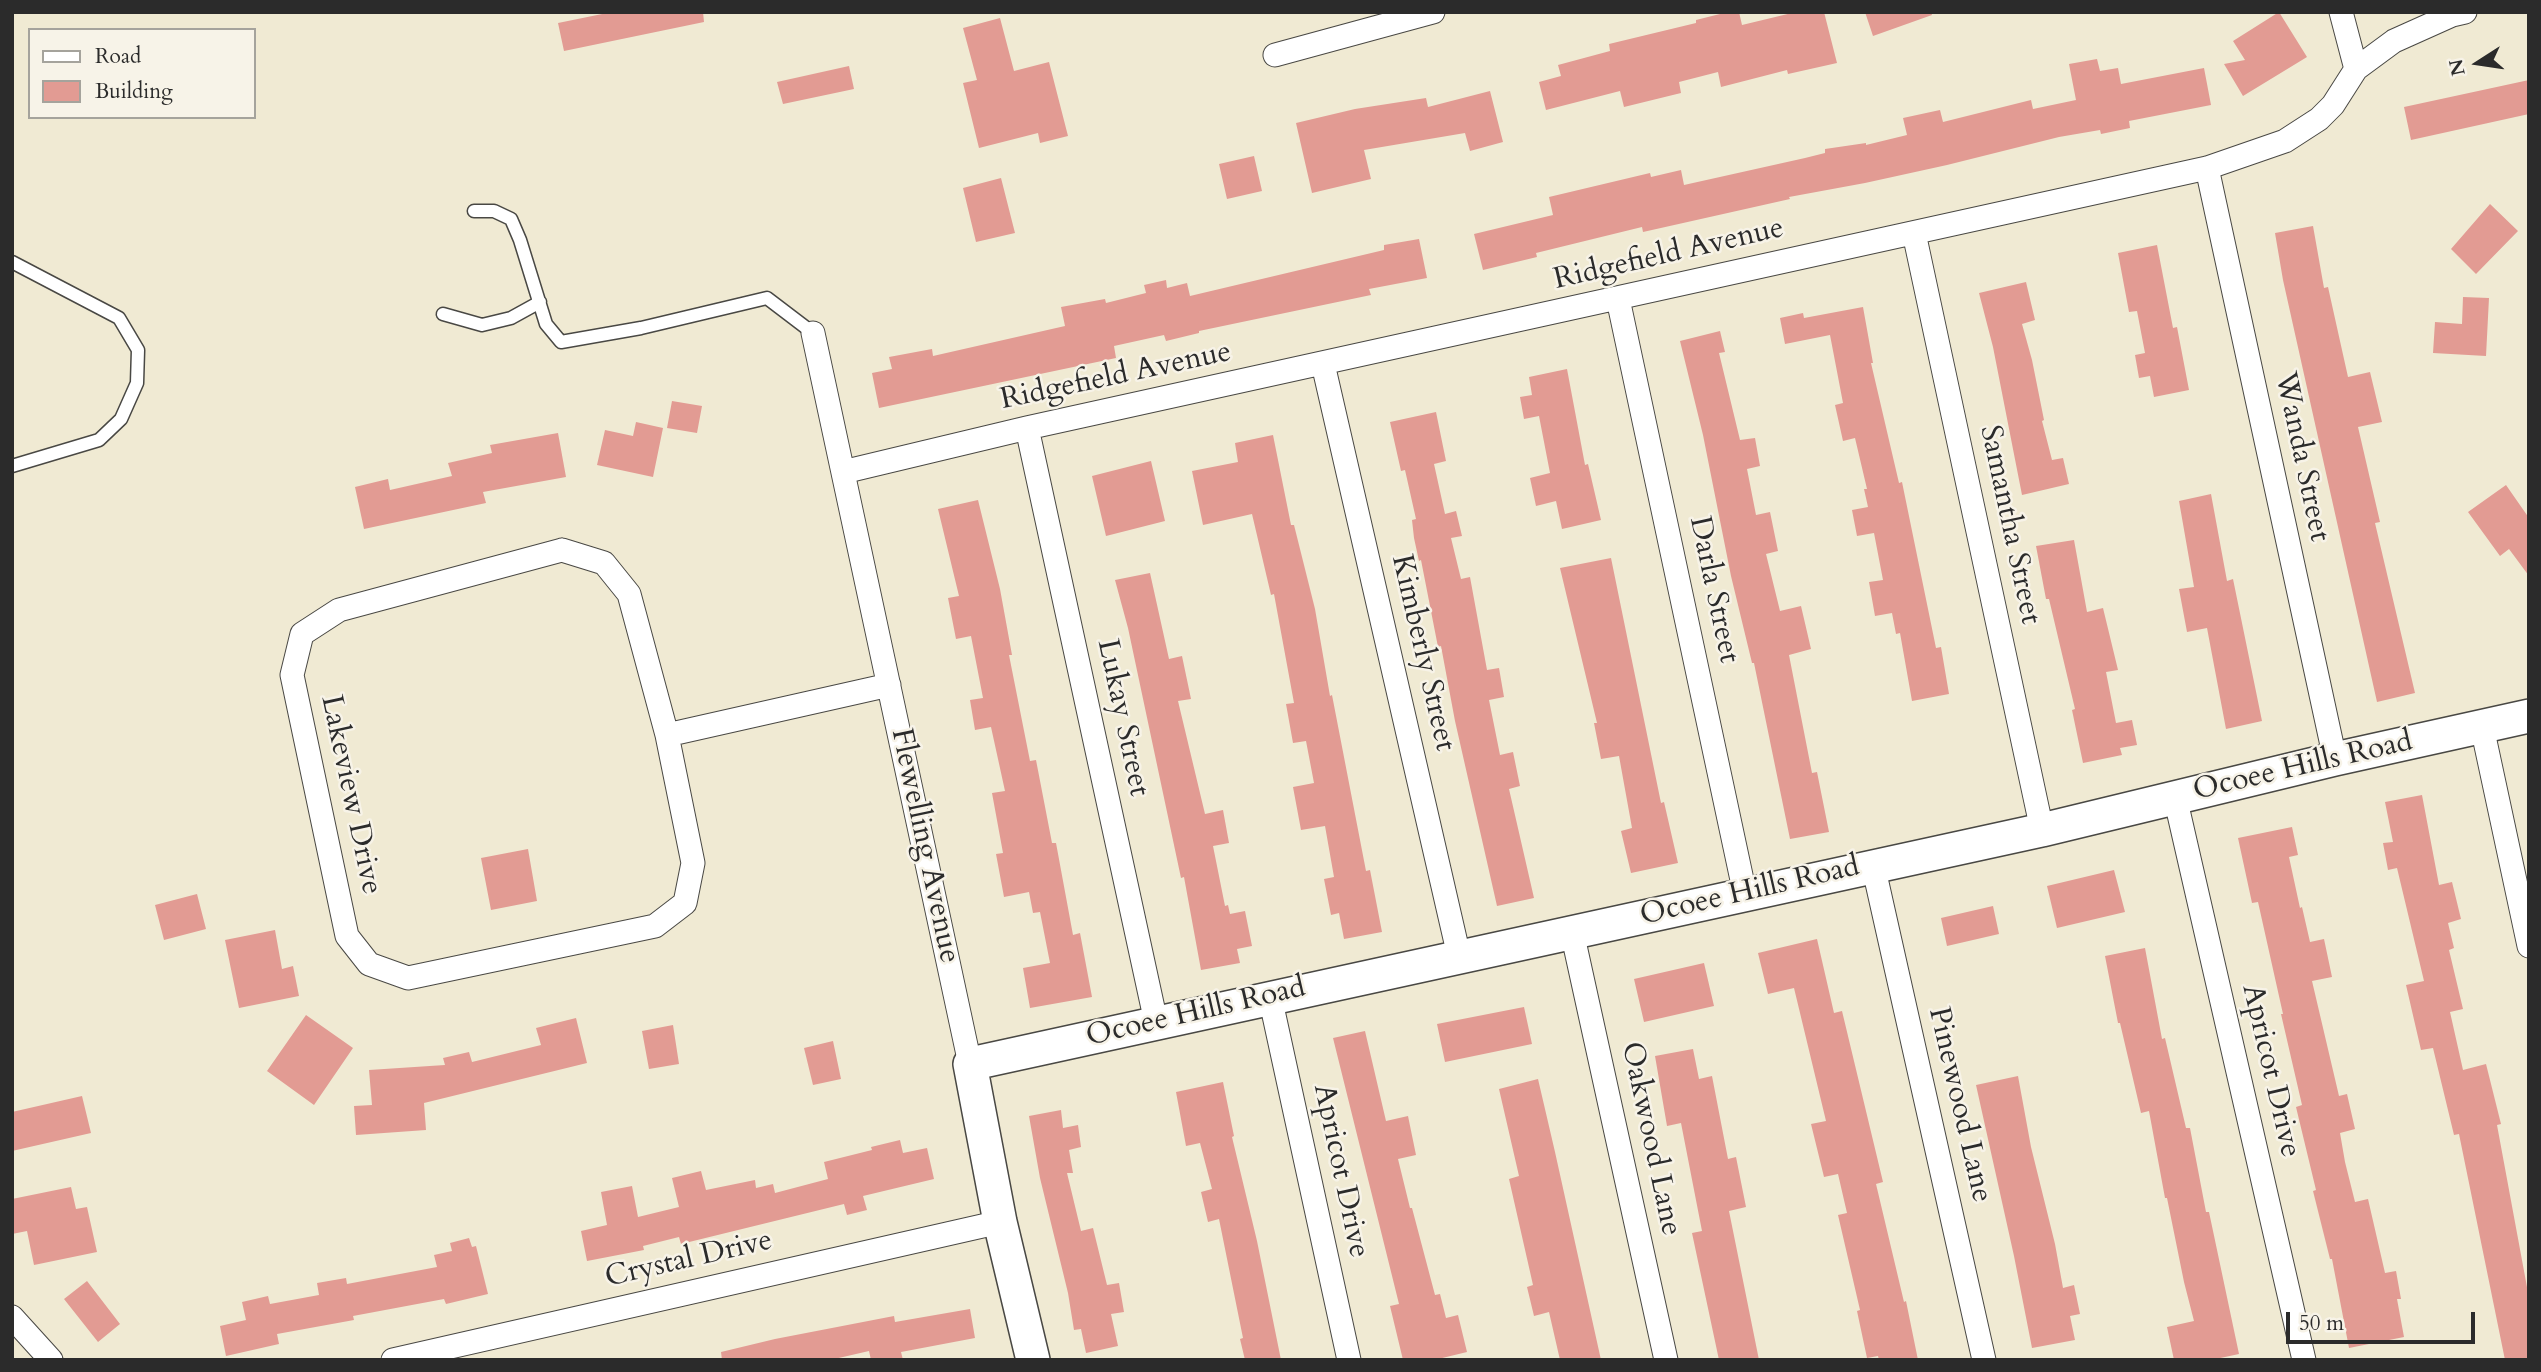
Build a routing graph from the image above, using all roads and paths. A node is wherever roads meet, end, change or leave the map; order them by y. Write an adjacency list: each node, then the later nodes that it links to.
1 (1433, 12): 4 (street)
2 (2341, 12): 5 (street)
3 (2465, 12): 5 (street, Ridgefield Avenue)
4 (1275, 55)
5 (2356, 69): 6 (street, Ridgefield Avenue)
6 (2207, 168): 8 (street, Ridgefield Avenue); 22 (street, Wanda Street)
7 (474, 211): 11 (lane)
8 (1914, 233): 10 (street, Ridgefield Avenue); 24 (street, Samantha Street)
9 (12, 262): 16 (lane)
10 (1618, 299): 14 (street, Ridgefield Avenue); 26 (street, Darla Street)
11 (540, 302): 12 (lane); 13 (lane)
12 (443, 314)
13 (813, 333): 17 (street, Flewelling Avenue)
14 (1323, 364): 15 (street, Ridgefield Avenue); 29 (street, Kimberly Street)
15 (1027, 428): 17 (street, Ridgefield Avenue); 31 (street, Lukay Street)
16 (12, 466)
17 (843, 472): 18 (street, Flewelling Avenue)
18 (889, 685): 21 (street); 32 (street, Flewelling Avenue)
19 (2529, 716): 20 (street, Ocoee Hills Road)
20 (2482, 727): 22 (street, Ocoee Hills Road); 28 (street)
21 (667, 735): 21 (street, Lakeview Drive)
22 (2335, 759): 23 (street, Ocoee Hills Road)
23 (2175, 797): 24 (street, Ocoee Hills Road); 41 (street, Apricot Drive)
24 (2042, 830): 25 (street, Ocoee Hills Road)
25 (1873, 865): 26 (street, Ocoee Hills Road); 40 (street, Pinewood Lane)
26 (1745, 894): 27 (street, Ocoee Hills Road)
27 (1572, 932): 29 (street, Ocoee Hills Road); 39 (street, Oakwood Lane)
28 (2529, 946)
29 (1459, 956): 30 (street, Ocoee Hills Road)
30 (1270, 996): 31 (street, Ocoee Hills Road); 38 (street, Apricot Drive)
31 (1156, 1022): 32 (street, Ocoee Hills Road)
32 (970, 1064): 33 (street, Flewelling Avenue)
33 (1000, 1222): 36 (street, Crystal Drive); 37 (street, Flewelling Avenue)
34 (12, 1317): 35 (street)
35 (51, 1360)
36 (393, 1360)
37 (1033, 1360)
38 (1349, 1360)
39 (1667, 1360)
40 (1984, 1360)
41 (2304, 1360)

